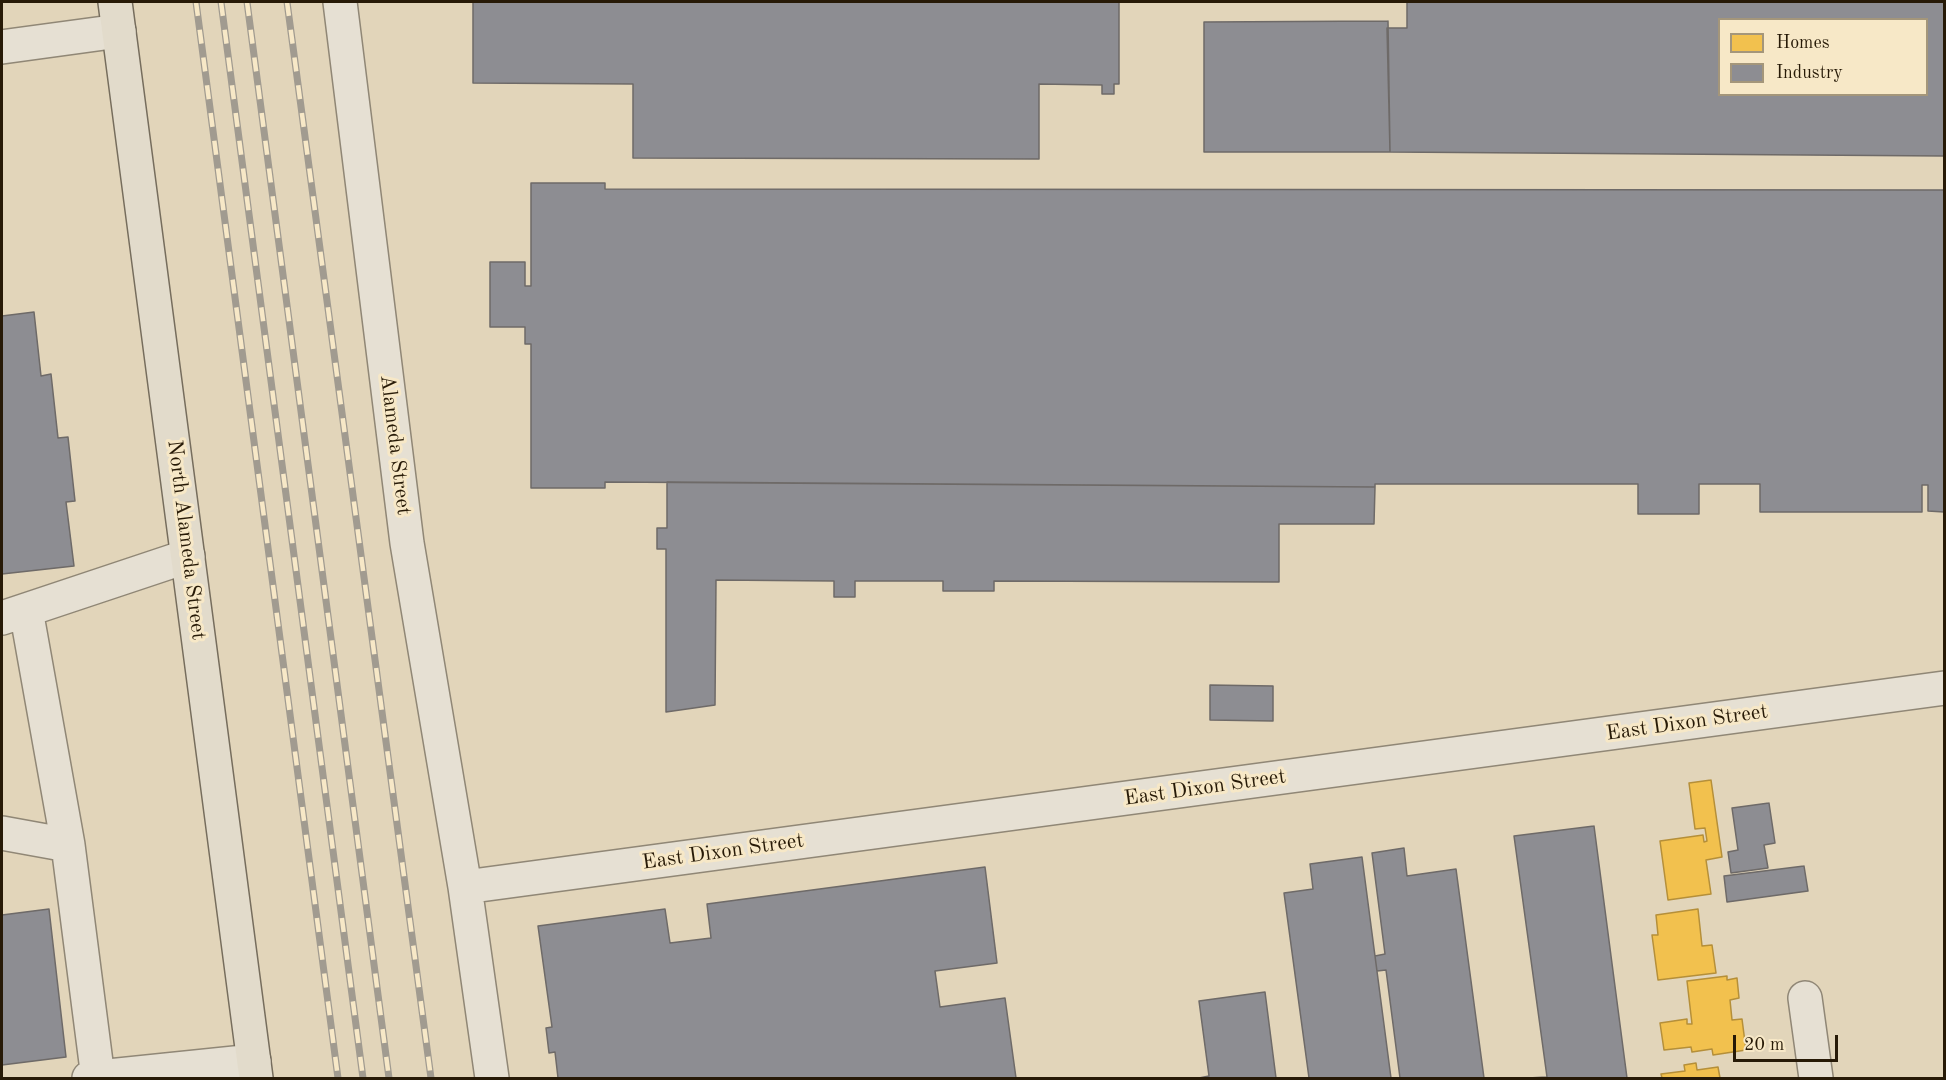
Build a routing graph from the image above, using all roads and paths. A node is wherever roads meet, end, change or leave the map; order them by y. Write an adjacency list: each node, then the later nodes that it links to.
1 (340, 2): 9 (street, Alameda Street)
2 (117, 16): 3 (street); 4 (main road, North Alameda Street)
3 (2, 48)
4 (188, 556): 5 (street); 11 (main road, North Alameda Street)
5 (14, 614): 8 (street)
6 (1944, 688): 9 (street, East Dixon Street)
7 (2, 833): 8 (street)
8 (68, 845): 12 (street)
9 (465, 887): 13 (street)
10 (1805, 998): 14 (street)
11 (255, 1070): 12 (street)
12 (95, 1078)
13 (492, 1078)
14 (1816, 1078)

